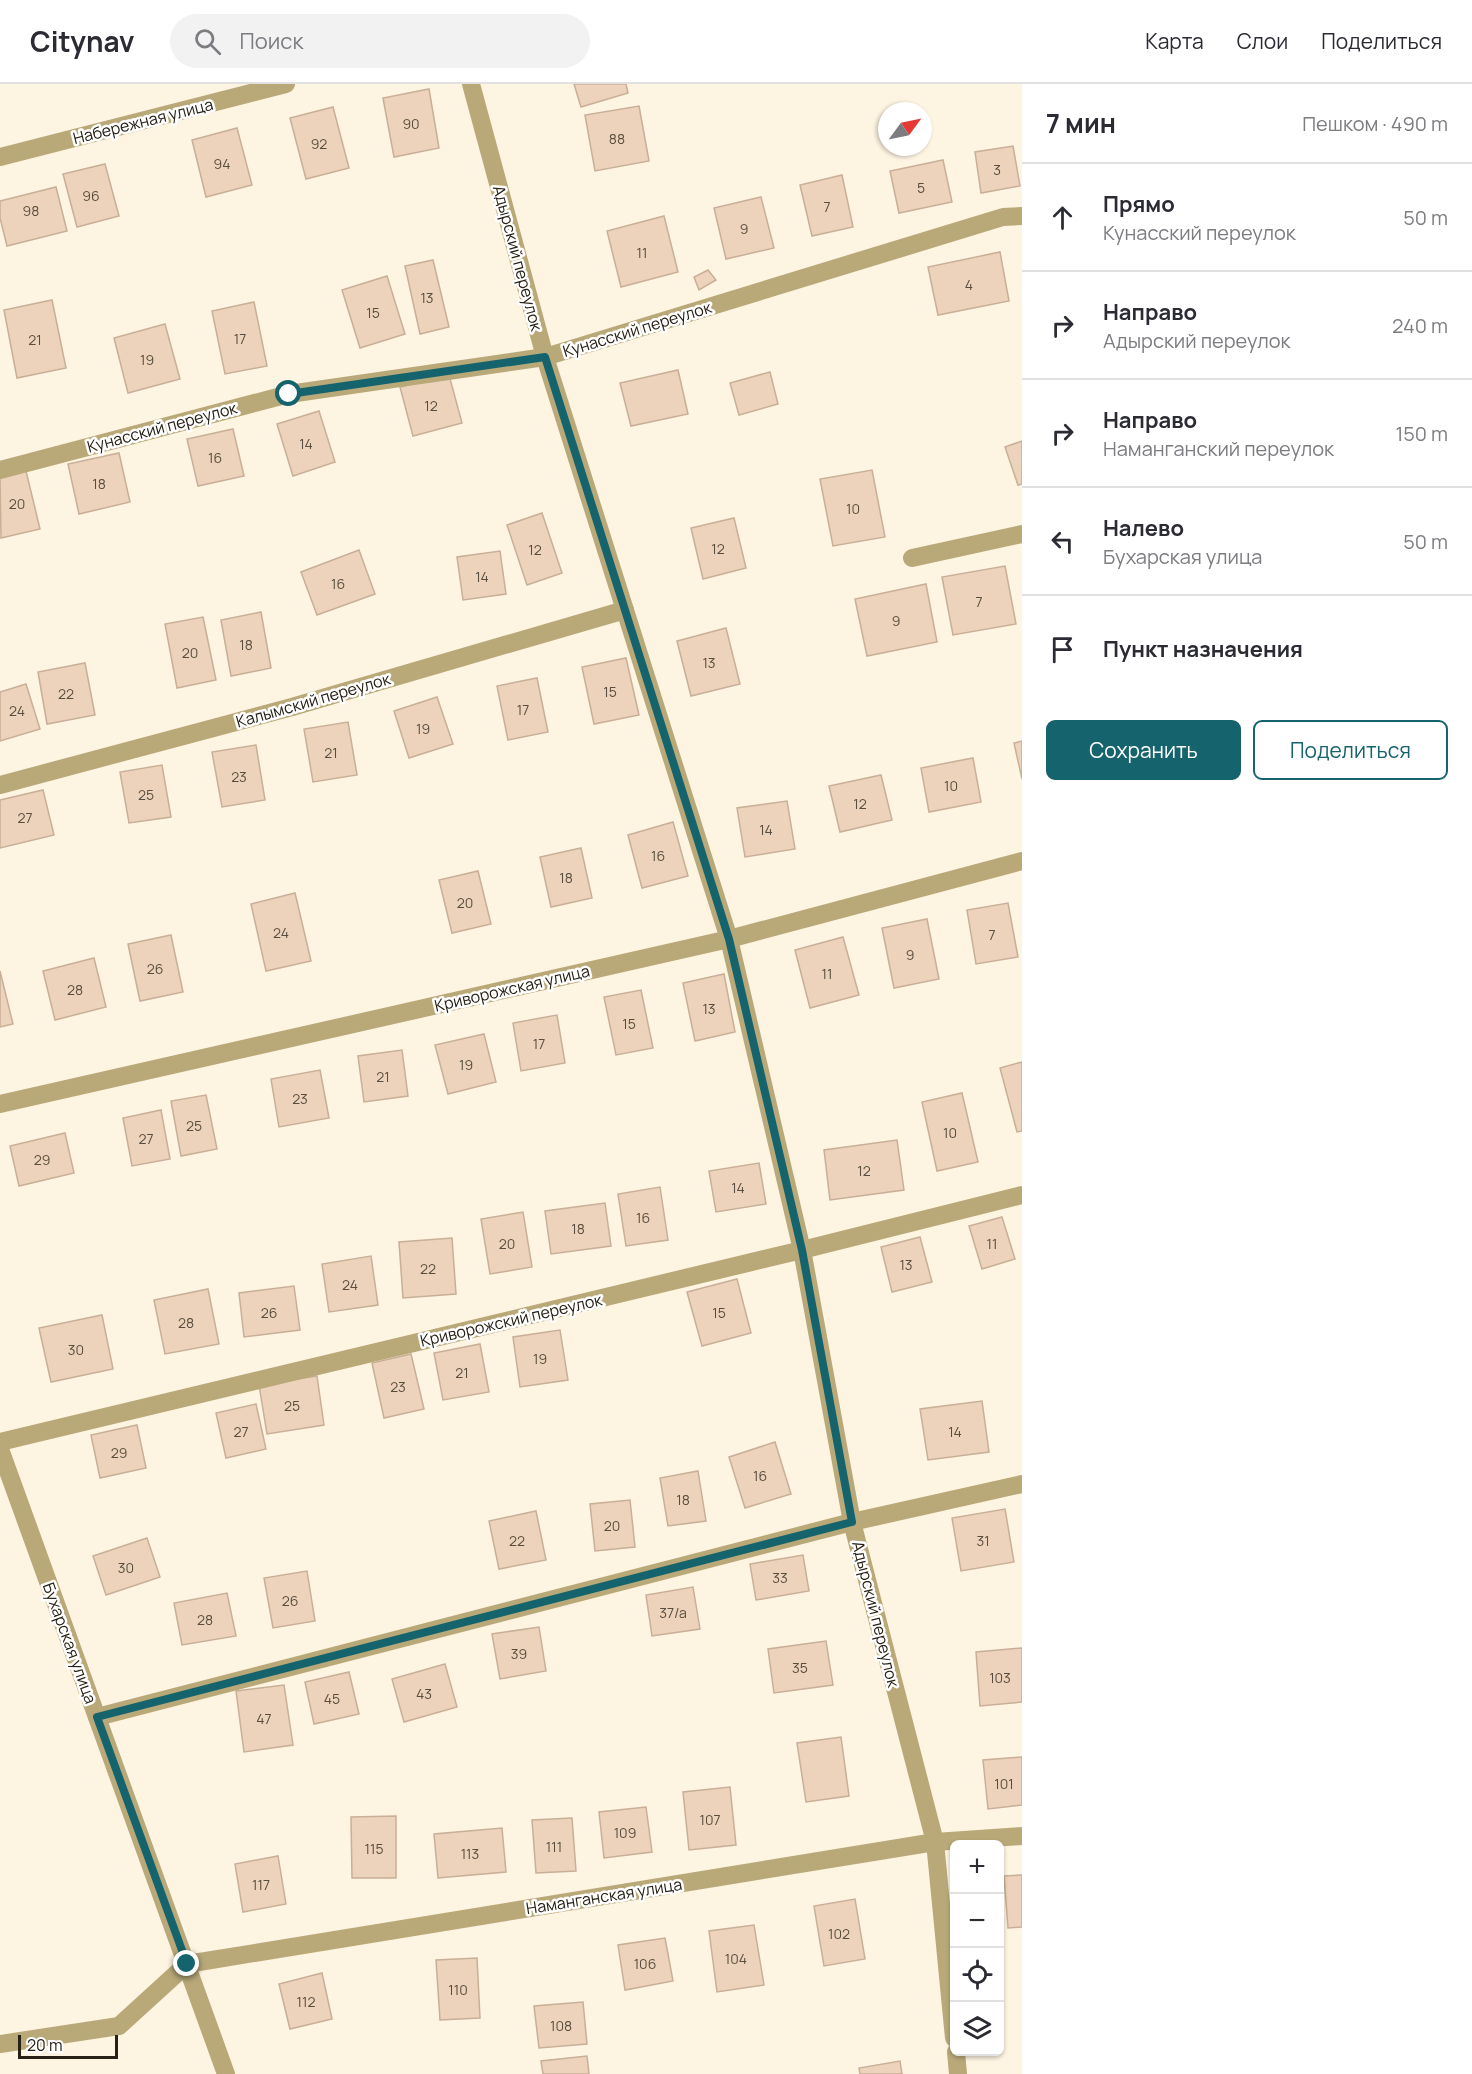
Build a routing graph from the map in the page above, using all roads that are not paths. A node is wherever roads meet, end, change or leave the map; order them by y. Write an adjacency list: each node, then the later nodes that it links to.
1 (286, 84): 3 (street, Набережная улица)
2 (471, 84): 5 (street, Адырский переулок)
3 (0, 157)
4 (1022, 216): 5 (street, Кунасский переулок)
5 (545, 357): 6 (street, Кунасский переулок); 9 (street, Адырский переулок)
6 (0, 470)
7 (1022, 534): 8 (street)
8 (912, 558)
9 (625, 610): 10 (street, Калымский переулок); 12 (street, Адырский переулок)
10 (0, 785)
11 (1022, 861): 12 (street, Криворожская улица)
12 (729, 939): 13 (street, Криворожская улица); 15 (street, Адырский переулок)
13 (0, 1104)
14 (1022, 1195): 15 (street, Криворожский переулок)
15 (802, 1250): 16 (street, Криворожский переулок); 19 (street, Адырский переулок)
16 (0, 1442)
17 (0, 1449): 20 (street, Бухарская улица)
18 (1022, 1484): 19 (street)
19 (852, 1522): 20 (street); 22 (street, Адырский переулок)
20 (97, 1717): 23 (street, Бухарская улица)
21 (1022, 1836): 22 (street, Наманганская улица)
22 (935, 1842): 23 (street, Наманганская улица); 24 (street, Адырский переулок)
23 (187, 1964): 25 (street); 27 (street, Бухарская улица)
24 (951, 2002)
25 (0, 2044)
26 (956, 2056): 28 (street)
27 (226, 2074)
28 (958, 2074)

